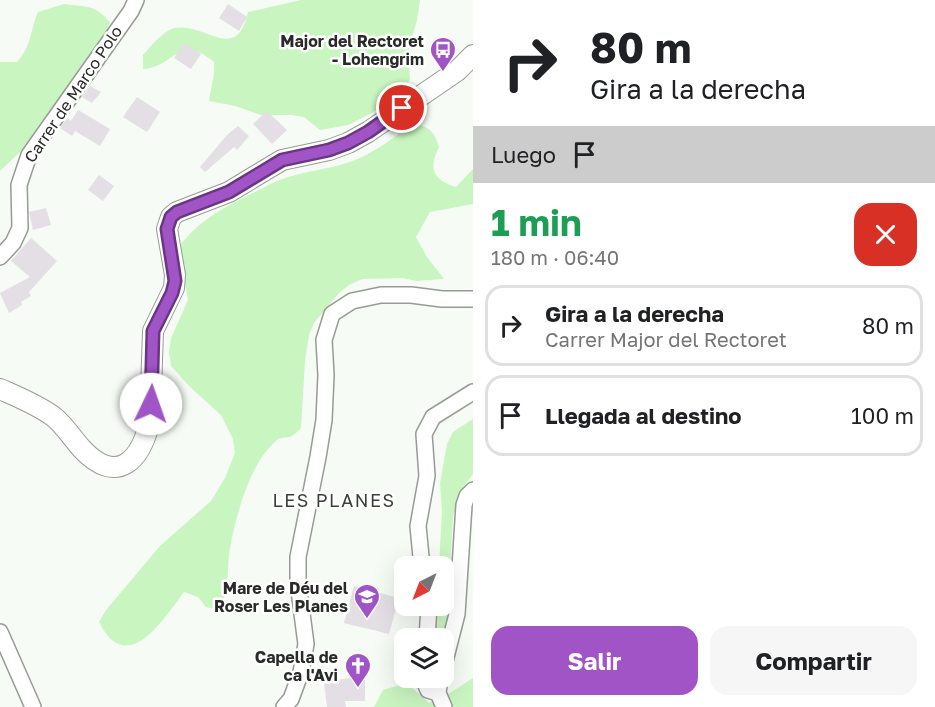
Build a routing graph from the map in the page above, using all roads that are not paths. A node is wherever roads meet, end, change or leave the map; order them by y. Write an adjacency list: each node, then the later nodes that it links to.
1 (136, 0): 3 (street, Carrer de Marco Polo)
2 (473, 55): 5 (street)
3 (0, 257)
4 (473, 299): 14 (street)
5 (0, 389)
6 (473, 392): 8 (street)
7 (473, 490): 9 (street)
8 (421, 556)
9 (453, 628)
10 (0, 632): 13 (street)
11 (427, 688): 12 (street)
12 (441, 693)
13 (33, 707)
14 (284, 707)

